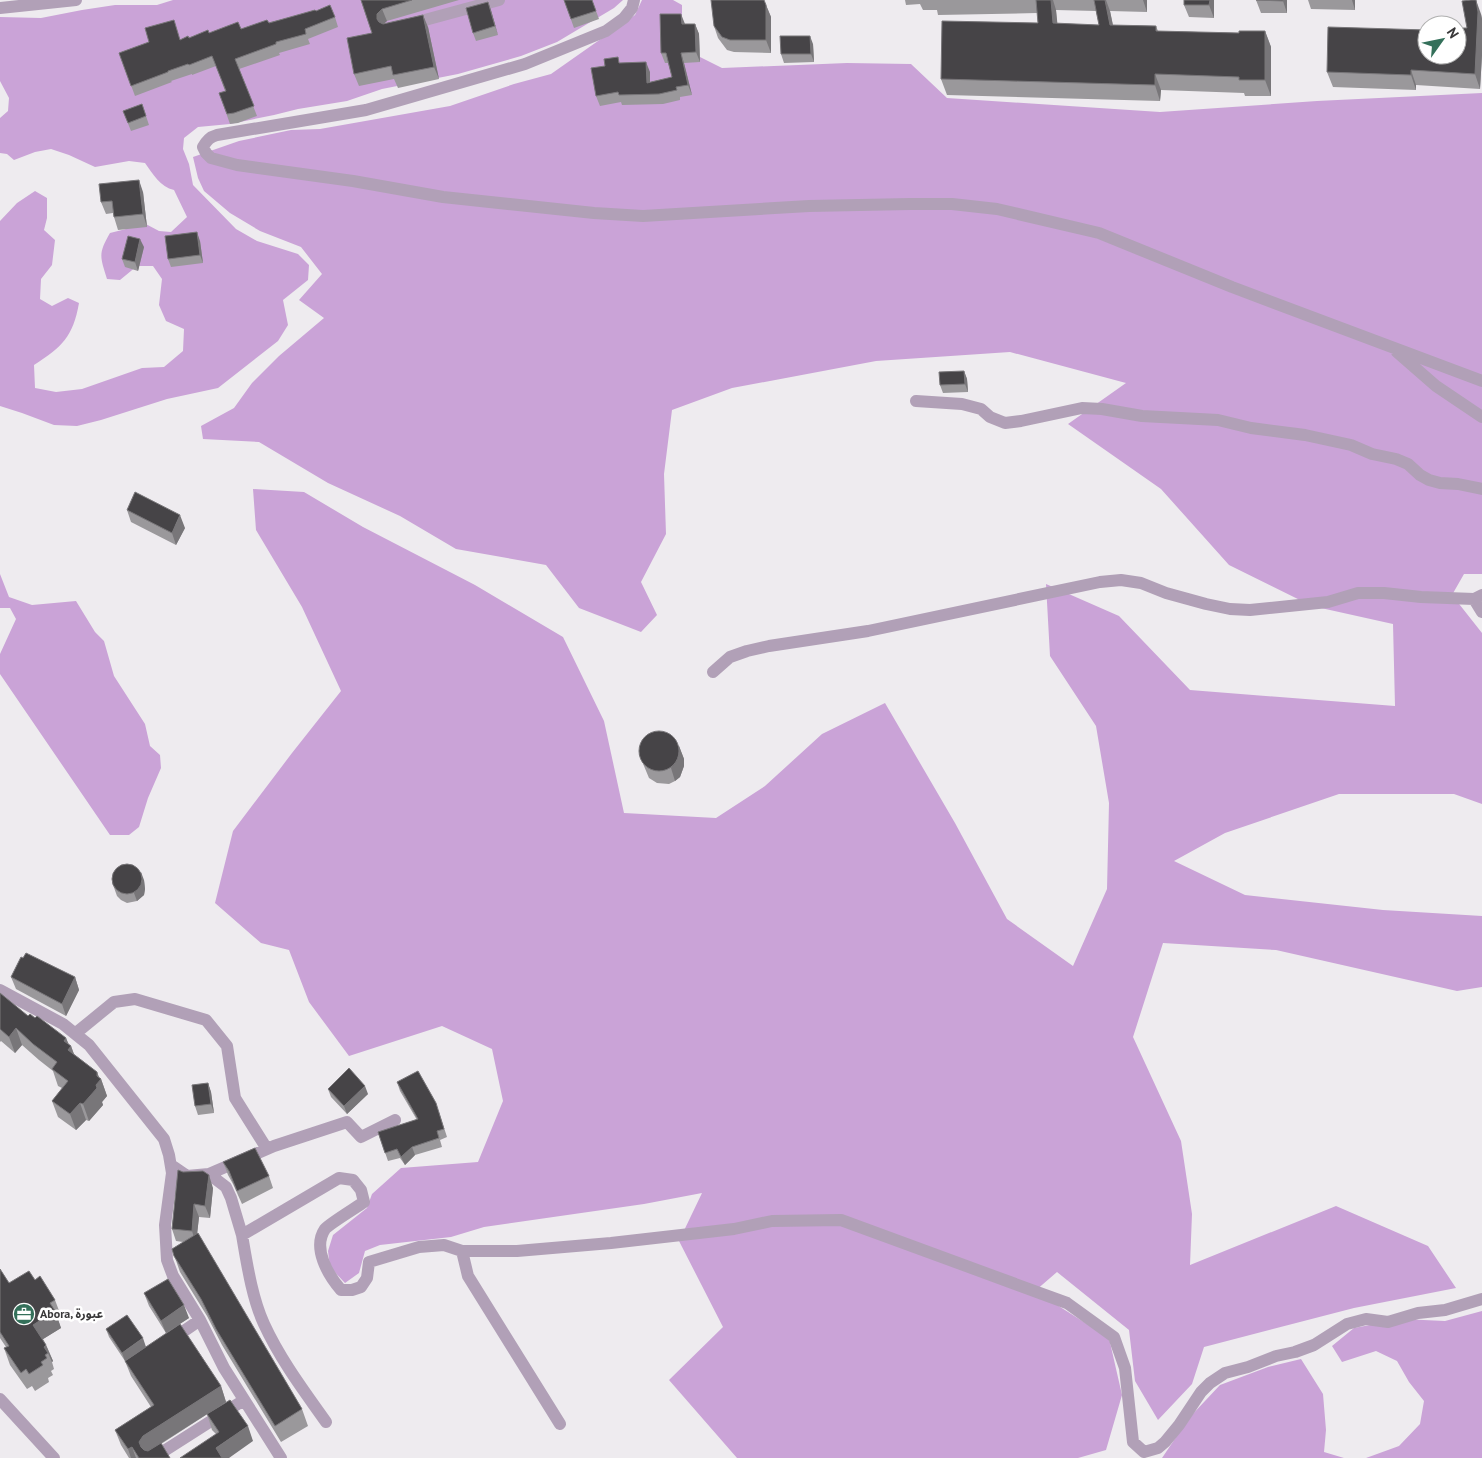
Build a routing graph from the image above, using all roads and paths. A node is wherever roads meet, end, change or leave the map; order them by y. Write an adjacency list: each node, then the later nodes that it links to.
1 (76, 0): 4 (street)
2 (499, 0): 5 (street)
3 (634, 0): 6 (street)
4 (0, 8)
5 (398, 27)
6 (1392, 347): 7 (street); 9 (street)
7 (1482, 381)
8 (916, 400): 10 (street)
9 (1482, 417)
10 (1482, 489)
11 (1478, 597): 12 (street); 13 (street)
12 (1482, 612)
13 (713, 672)
14 (0, 990): 15 (street)
15 (76, 1034): 17 (street); 18 (street)
16 (395, 1120): 17 (street)
17 (267, 1149): 19 (street)
18 (171, 1165): 19 (street); 23 (street)
19 (209, 1174): 20 (street)
20 (242, 1235): 21 (street); 27 (street)
21 (462, 1251): 22 (street); 28 (street)
22 (1482, 1299)
23 (200, 1320): 24 (street); 26 (street)
24 (160, 1347)
25 (0, 1399): 29 (street)
26 (244, 1400): 30 (street); 31 (street)
27 (326, 1422)
28 (560, 1424)
29 (54, 1458)
30 (153, 1458)
31 (281, 1458)

